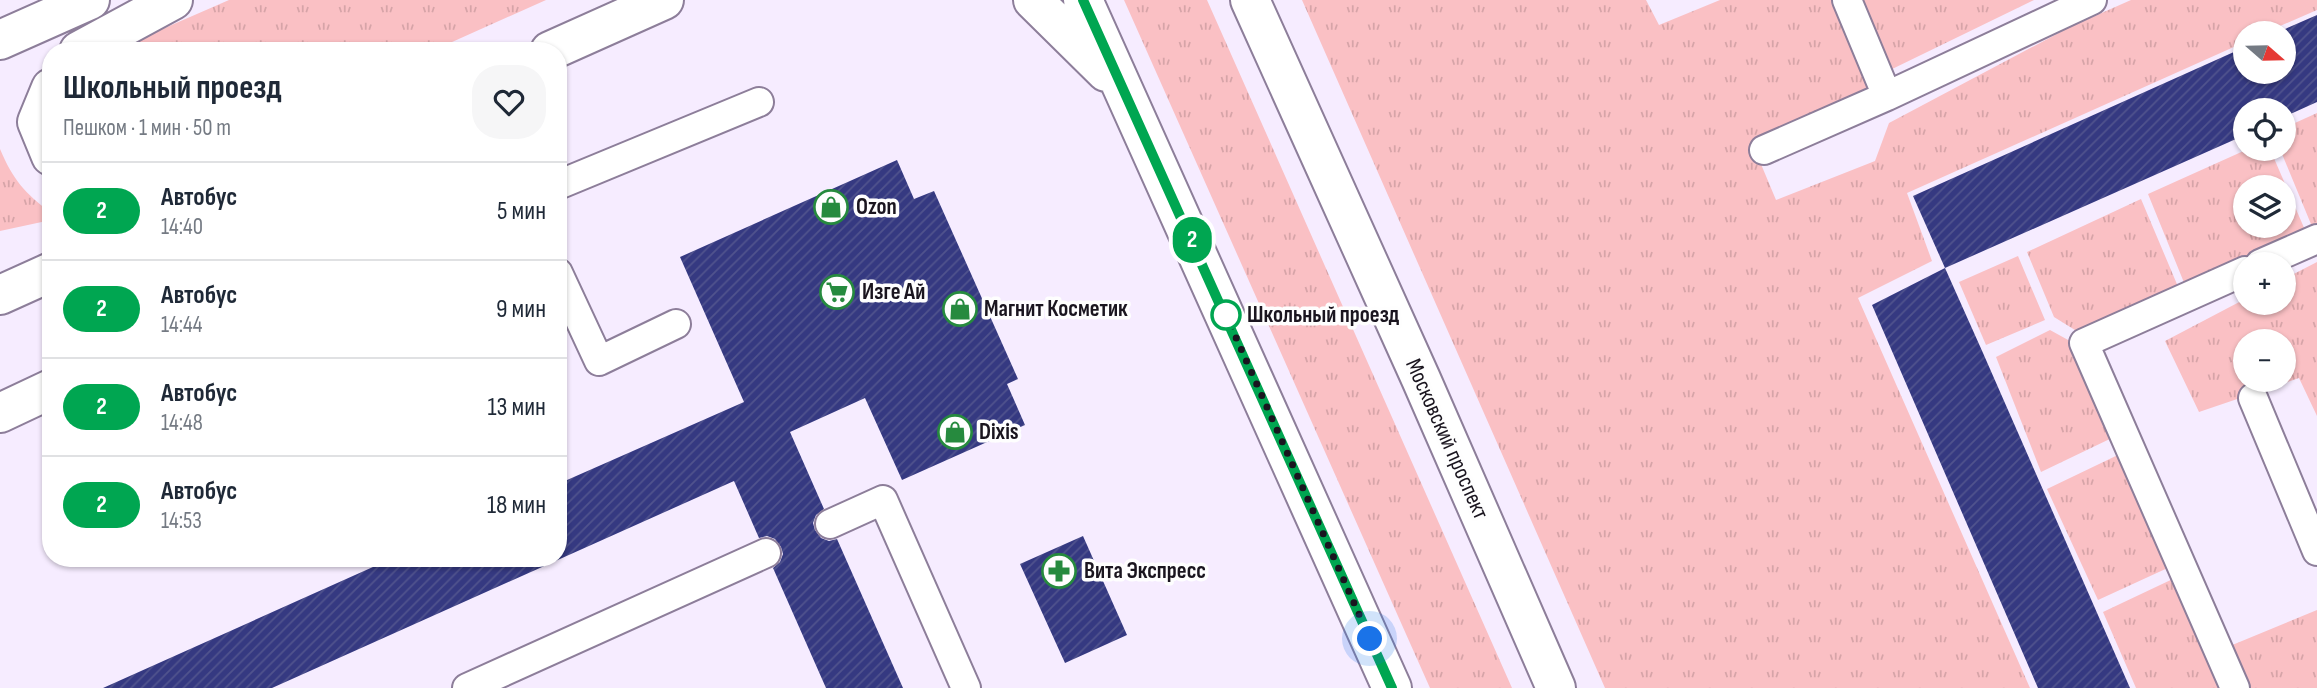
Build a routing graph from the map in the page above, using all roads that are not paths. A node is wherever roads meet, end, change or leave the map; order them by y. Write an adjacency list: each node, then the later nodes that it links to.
1 (90, 0): 9 (main road)
2 (173, 0): 10 (main road)
3 (664, 0): 11 (main road)
4 (1033, 0): 12 (main road)
5 (1083, 0): 12 (main road)
6 (1847, 0): 13 (lane)
7 (2092, 0): 13 (lane)
8 (1257, 8): 32 (main road, Московский проспект)
9 (0, 40)
10 (96, 42)
11 (567, 43)
12 (1125, 93): 35 (main road)
13 (1887, 96): 17 (lane)
14 (758, 102): 18 (lane)
15 (42, 110): 16 (main road)
16 (42, 134)
17 (1764, 150)
18 (567, 181)
19 (2317, 239): 20 (lane)
20 (2287, 252)
21 (42, 276): 24 (main road)
22 (2233, 276): 36 (lane)
23 (567, 292): 25 (lane)
24 (0, 295)
25 (676, 324)
26 (42, 393): 28 (main road)
27 (2253, 398): 30 (lane)
28 (0, 413)
29 (830, 524): 34 (lane)
30 (2317, 551)
31 (766, 553): 33 (lane)
32 (1556, 687)
33 (467, 688)
34 (966, 688)
35 (1392, 688)
36 (2235, 688)

